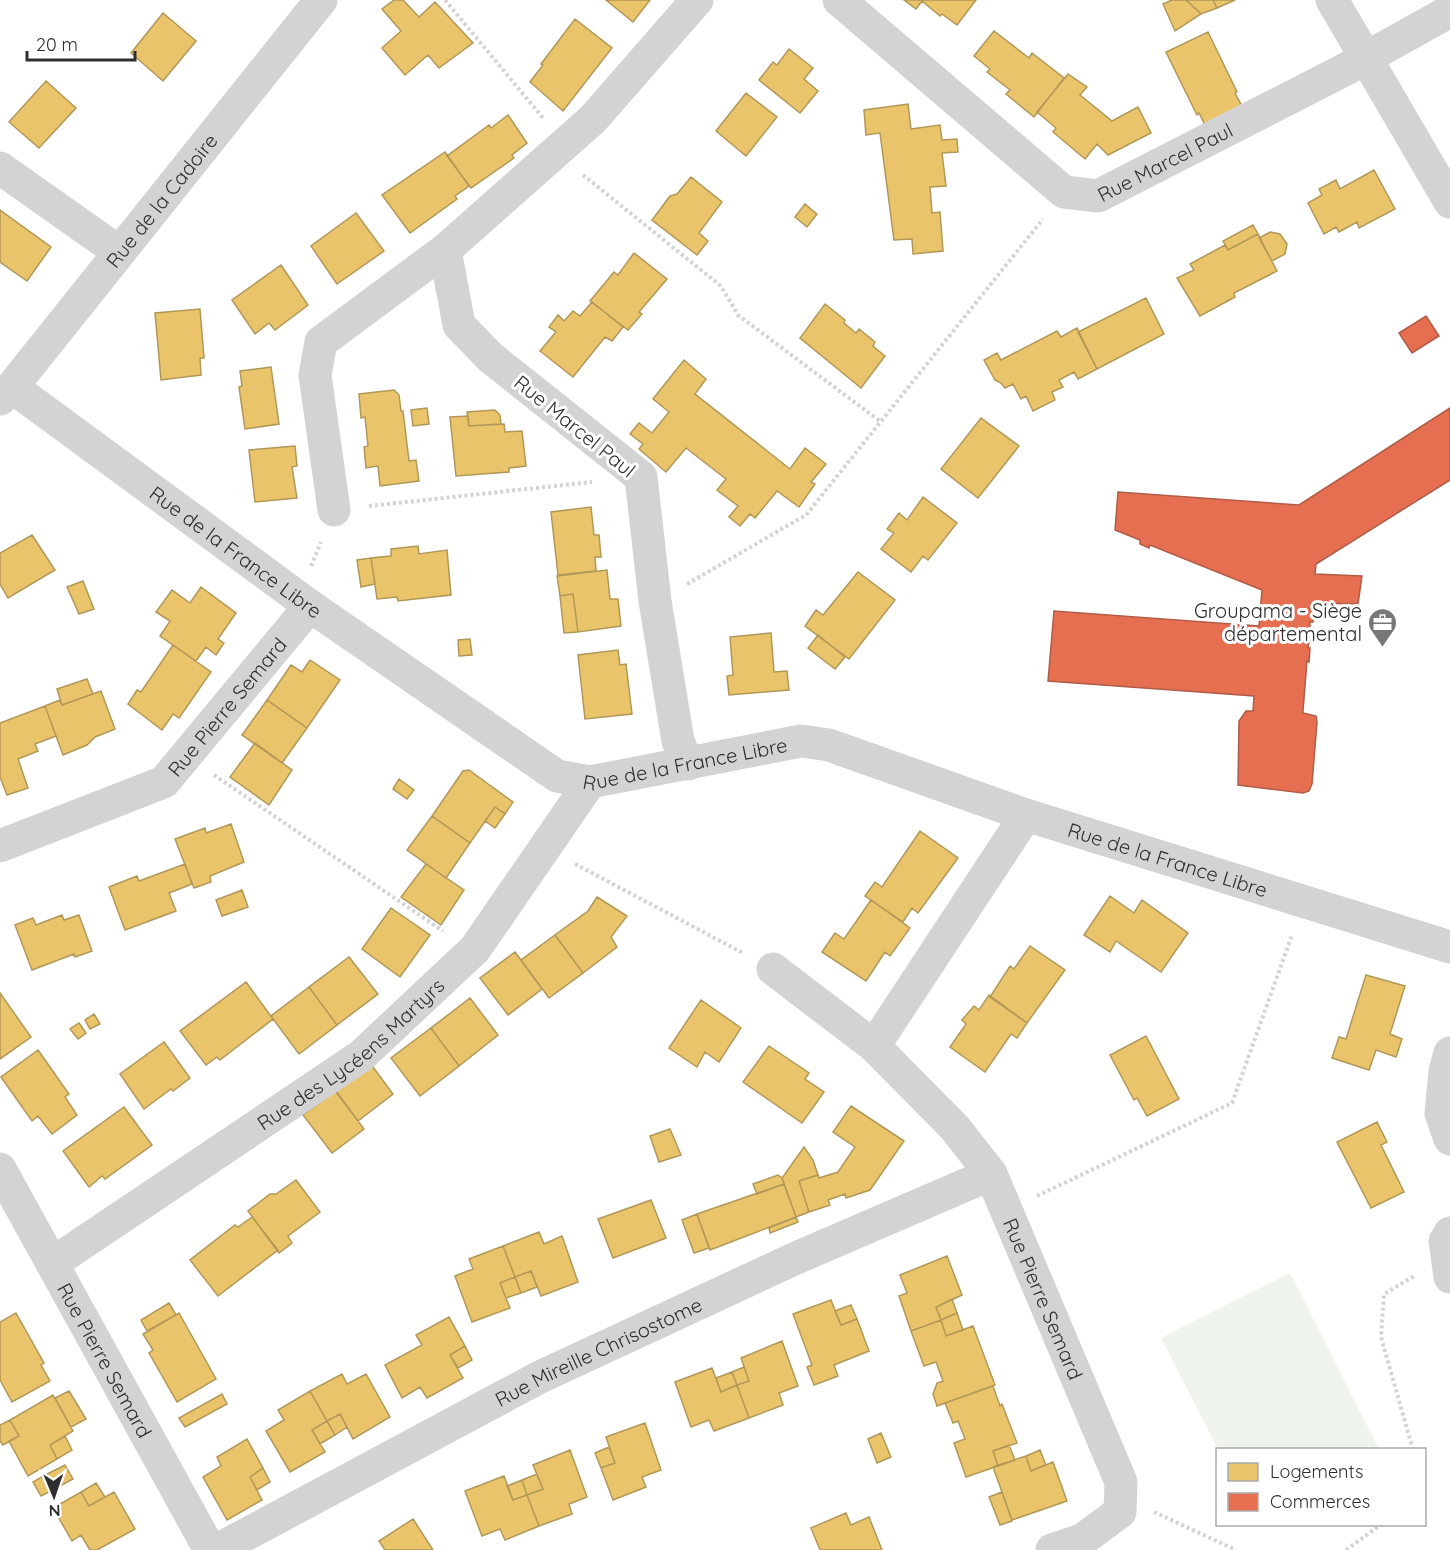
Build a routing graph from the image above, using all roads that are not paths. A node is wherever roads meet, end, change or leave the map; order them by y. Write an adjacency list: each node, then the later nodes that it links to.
1 (321, 0): 10 (street, Rue de la Cadoire)
2 (697, 0): 9 (street)
3 (839, 0): 6 (street, Rue Marcel Paul)
4 (1332, 0): 6 (street)
5 (1450, 11): 6 (street, Rue Marcel Paul)
6 (1365, 58): 8 (street)
7 (0, 168): 10 (street)
8 (1449, 199)
9 (445, 250): 12 (street); 14 (street, Rue Marcel Paul)
10 (119, 252): 11 (street, Rue de la Cadoire)
11 (6, 393): 13 (street, Rue de la France Libre)
12 (334, 510)
13 (298, 597): 15 (street, Rue de la France Libre); 17 (street, Rue Pierre Semard)
14 (688, 764): 15 (street, Rue de la France Libre); 16 (street, Rue de la France Libre)
15 (590, 782): 25 (street, Rue des Lycéens Martyrs)
16 (1026, 815): 18 (street, Rue de la France Libre); 20 (street)
17 (0, 846)
18 (1450, 947)
19 (773, 969): 20 (street, Rue Pierre Semard)
20 (874, 1046): 24 (street, Rue Pierre Semard)
21 (1448, 1067): 22 (street)
22 (1450, 1139)
23 (0, 1169): 25 (street, Rue Pierre Semard)
24 (991, 1174): 27 (street, Rue Mireille Chrisostome); 28 (street, Rue Pierre Semard)
25 (53, 1263): 26 (street, Rue Pierre Semard)
26 (210, 1550)
27 (217, 1550)
28 (1052, 1550)

